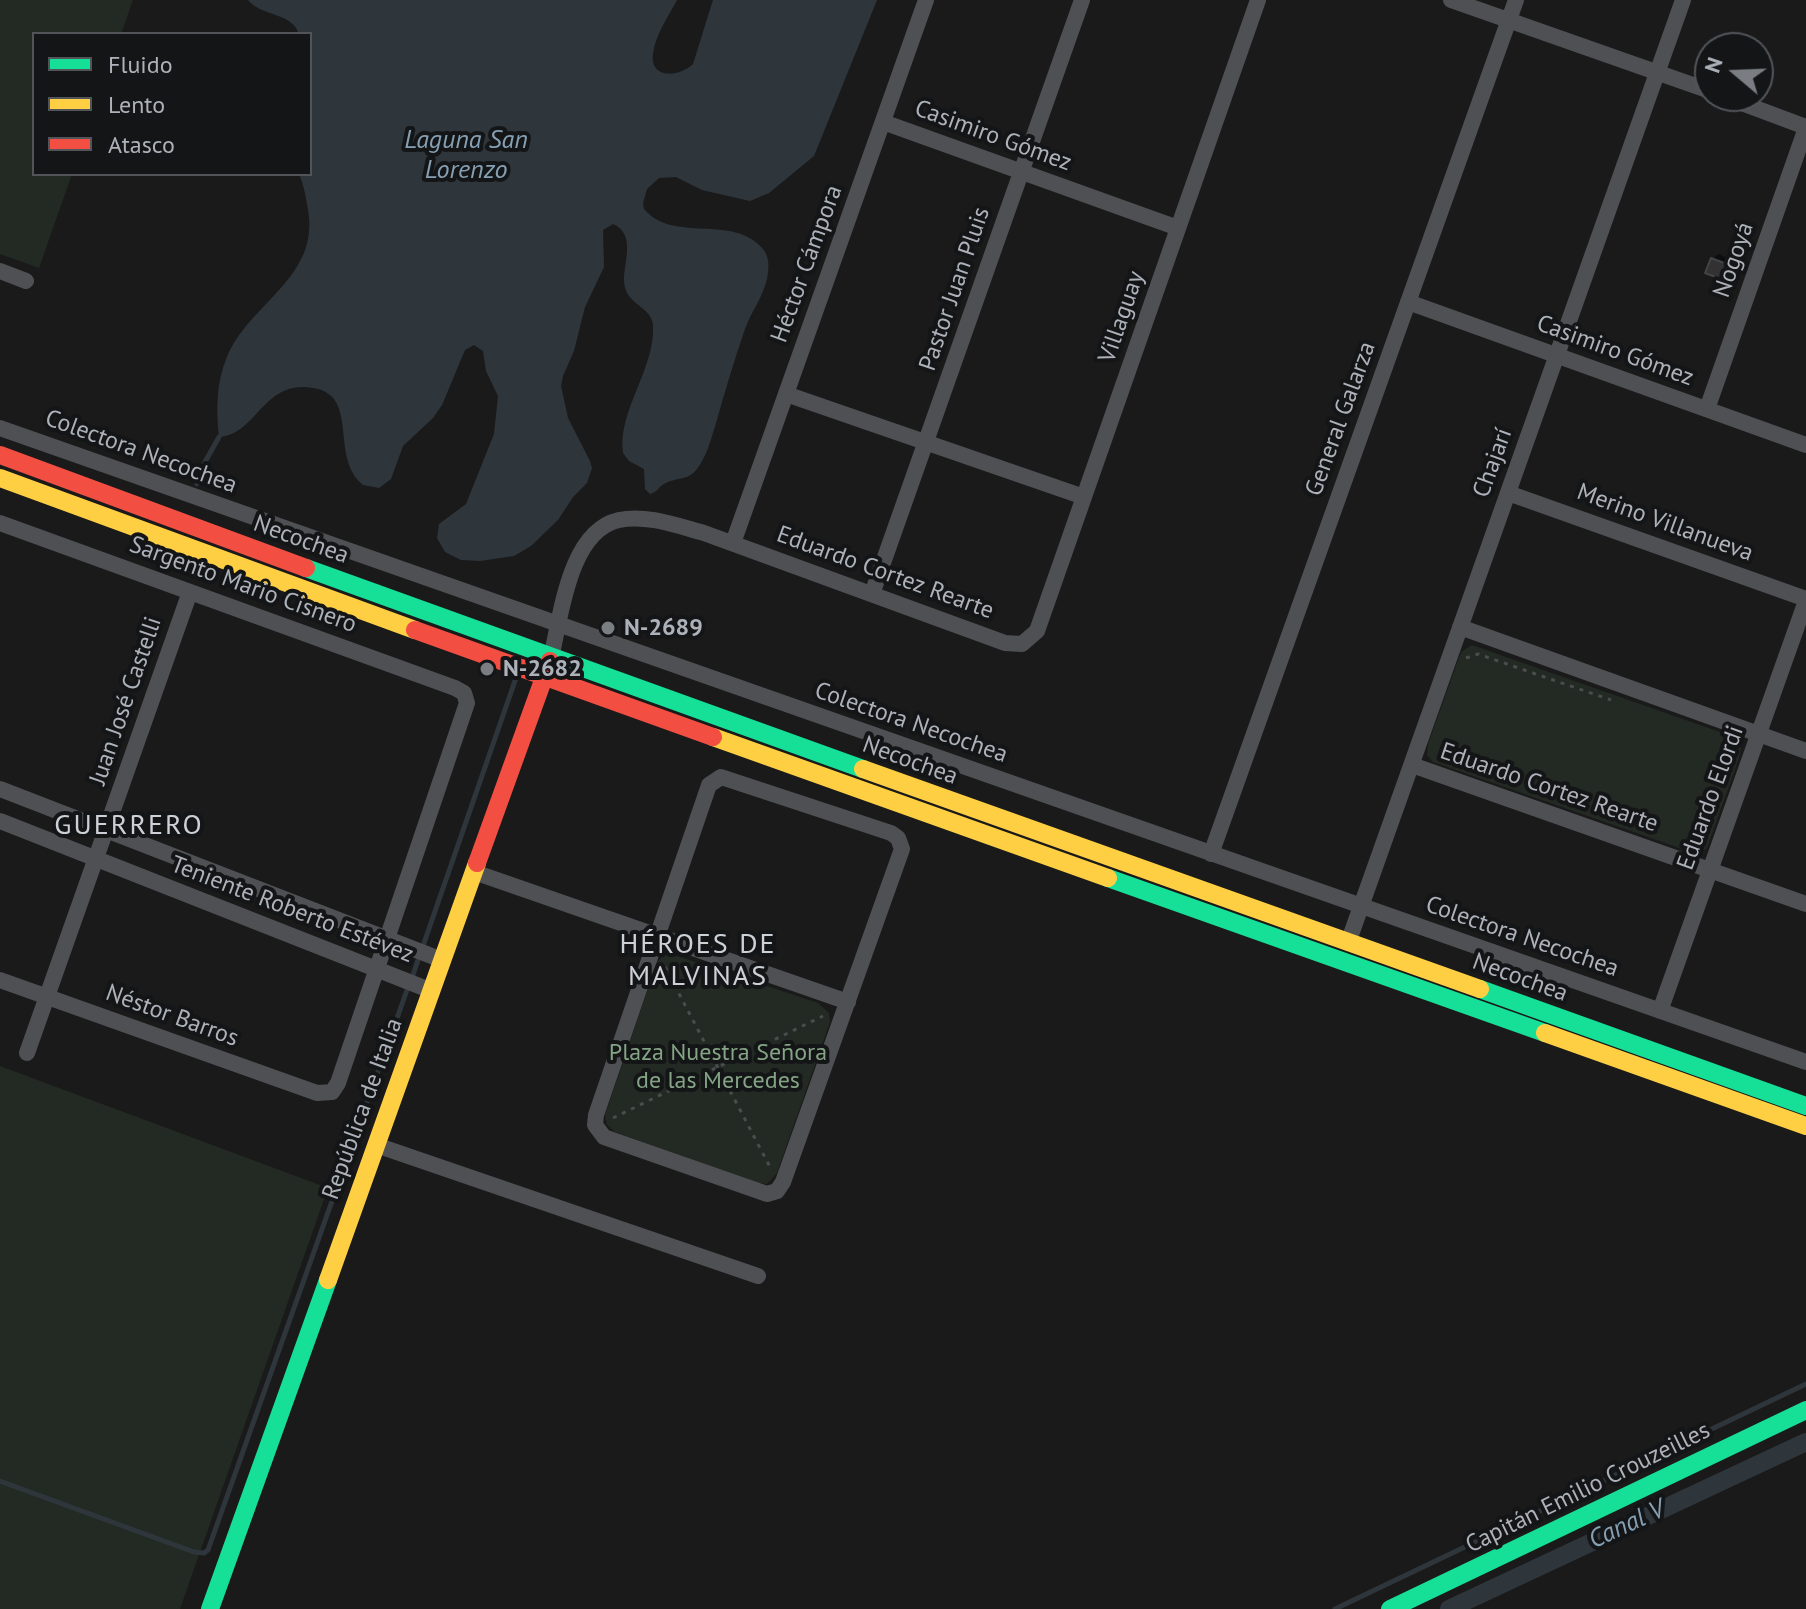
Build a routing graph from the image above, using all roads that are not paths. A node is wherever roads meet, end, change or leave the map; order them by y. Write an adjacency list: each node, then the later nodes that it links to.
1 (926, 0): 11 (street, Héctor Cámpora)
2 (1082, 0): 13 (street, Pastor Juan Pluis)
3 (1258, 0): 14 (street, Villaguay)
4 (1451, 0): 7 (street)
5 (1516, 0): 7 (street, General Galarza)
6 (1683, 0): 8 (street, Chajarí)
7 (1509, 20): 8 (street); 17 (street, General Galarza)
8 (1657, 73): 9 (street); 18 (street, Chajarí)
9 (1694, 86)
10 (1766, 112): 12 (street)
11 (883, 122): 13 (street, Casimiro Gómez); 19 (street, Héctor Cámpora)
12 (1806, 127): 20 (street, Nogoyá)
13 (1021, 172): 14 (street, Casimiro Gómez); 22 (street, Pastor Juan Pluis)
14 (1178, 228): 27 (street, Villaguay)
15 (0, 271): 16 (street)
16 (26, 281)
17 (1408, 302): 18 (street, Casimiro Gómez); 45 (street, General Galarza)
18 (1557, 355): 20 (street, Casimiro Gómez); 26 (street, Chajarí)
19 (786, 394): 22 (street); 29 (street, Héctor Cámpora)
20 (1707, 409): 23 (street, Casimiro Gómez)
21 (0, 428): 33 (street, Colectora Necochea)
22 (926, 442): 27 (street); 31 (street, Pastor Juan Pluis)
23 (1806, 445)
24 (0, 455): 36 (main road, Necochea)
25 (0, 478): 37 (main road, Necochea)
26 (1508, 493): 32 (street, Merino Villanueva); 34 (street, Chajarí)
27 (1084, 497): 35 (street, Villaguay)
28 (0, 523): 30 (street, Sargento Mario Cisnero)
29 (733, 543): 31 (street, Eduardo Cortez Rearte); 33 (street, Eduardo Cortez Rearte)
30 (190, 592): 38 (street, Sargento Mario Cisnero); 44 (street, Juan José Castelli)
31 (872, 594): 35 (street, Eduardo Cortez Rearte)
32 (1806, 600): 39 (street, Eduardo Elordi)
33 (559, 625): 36 (street, República de Italia); 45 (street, Colectora Necochea)
34 (1460, 627): 39 (street); 41 (street, Chajarí)
35 (1022, 644)
36 (551, 658): 37 (main road, República de Italia); 53 (main road, Necochea)
37 (544, 677): 48 (main road, República de Italia); 65 (main road, Necochea)
38 (466, 698): 52 (street, República de Italia)
39 (1759, 734): 40 (street); 47 (street, Eduardo Elordi)
40 (1806, 751)
41 (1412, 765): 47 (street, Eduardo Cortez Rearte); 50 (street, Chajarí)
42 (0, 789): 44 (street, Teniente Roberto Estévez)
43 (0, 821): 46 (street, Teniente Roberto Estévez)
44 (105, 831): 46 (street, Juan José Castelli); 52 (street, Teniente Roberto Estévez)
45 (1211, 854): 50 (street, Colectora Necochea)
46 (95, 859): 55 (street, Teniente Roberto Estévez); 58 (street, Juan José Castelli)
47 (1710, 870): 49 (street, Eduardo Cortez Rearte); 60 (street, Eduardo Elordi)
48 (474, 872): 51 (street); 54 (main road, República de Italia)
49 (1806, 904)
50 (1362, 906): 53 (street, Chajarí); 60 (street, Colectora Necochea)
51 (657, 936): 59 (street); 59 (street); 59 (street)
52 (387, 940): 54 (street, Teniente Roberto Estévez); 55 (street, República de Italia)
53 (1348, 943): 64 (main road, Necochea)
54 (442, 960): 57 (main road, República de Italia)
55 (377, 969): 57 (street, Teniente Roberto Estévez); 63 (street, República de Italia)
56 (0, 980): 58 (street, Néstor Barros)
57 (432, 991): 66 (main road, República de Italia)
58 (47, 997): 61 (street, Juan José Castelli); 63 (street, Néstor Barros)
59 (848, 1002)
60 (1660, 1011): 62 (street, Colectora Necochea)
61 (27, 1053)
62 (1806, 1062)
63 (327, 1094)
64 (1806, 1106)
65 (1806, 1126)
66 (376, 1145): 67 (street); 69 (main road, República de Italia)
67 (758, 1276)
68 (1806, 1410): 70 (main road, Capitán Emilio Crouzeilles)
69 (210, 1609)
70 (1390, 1609)

